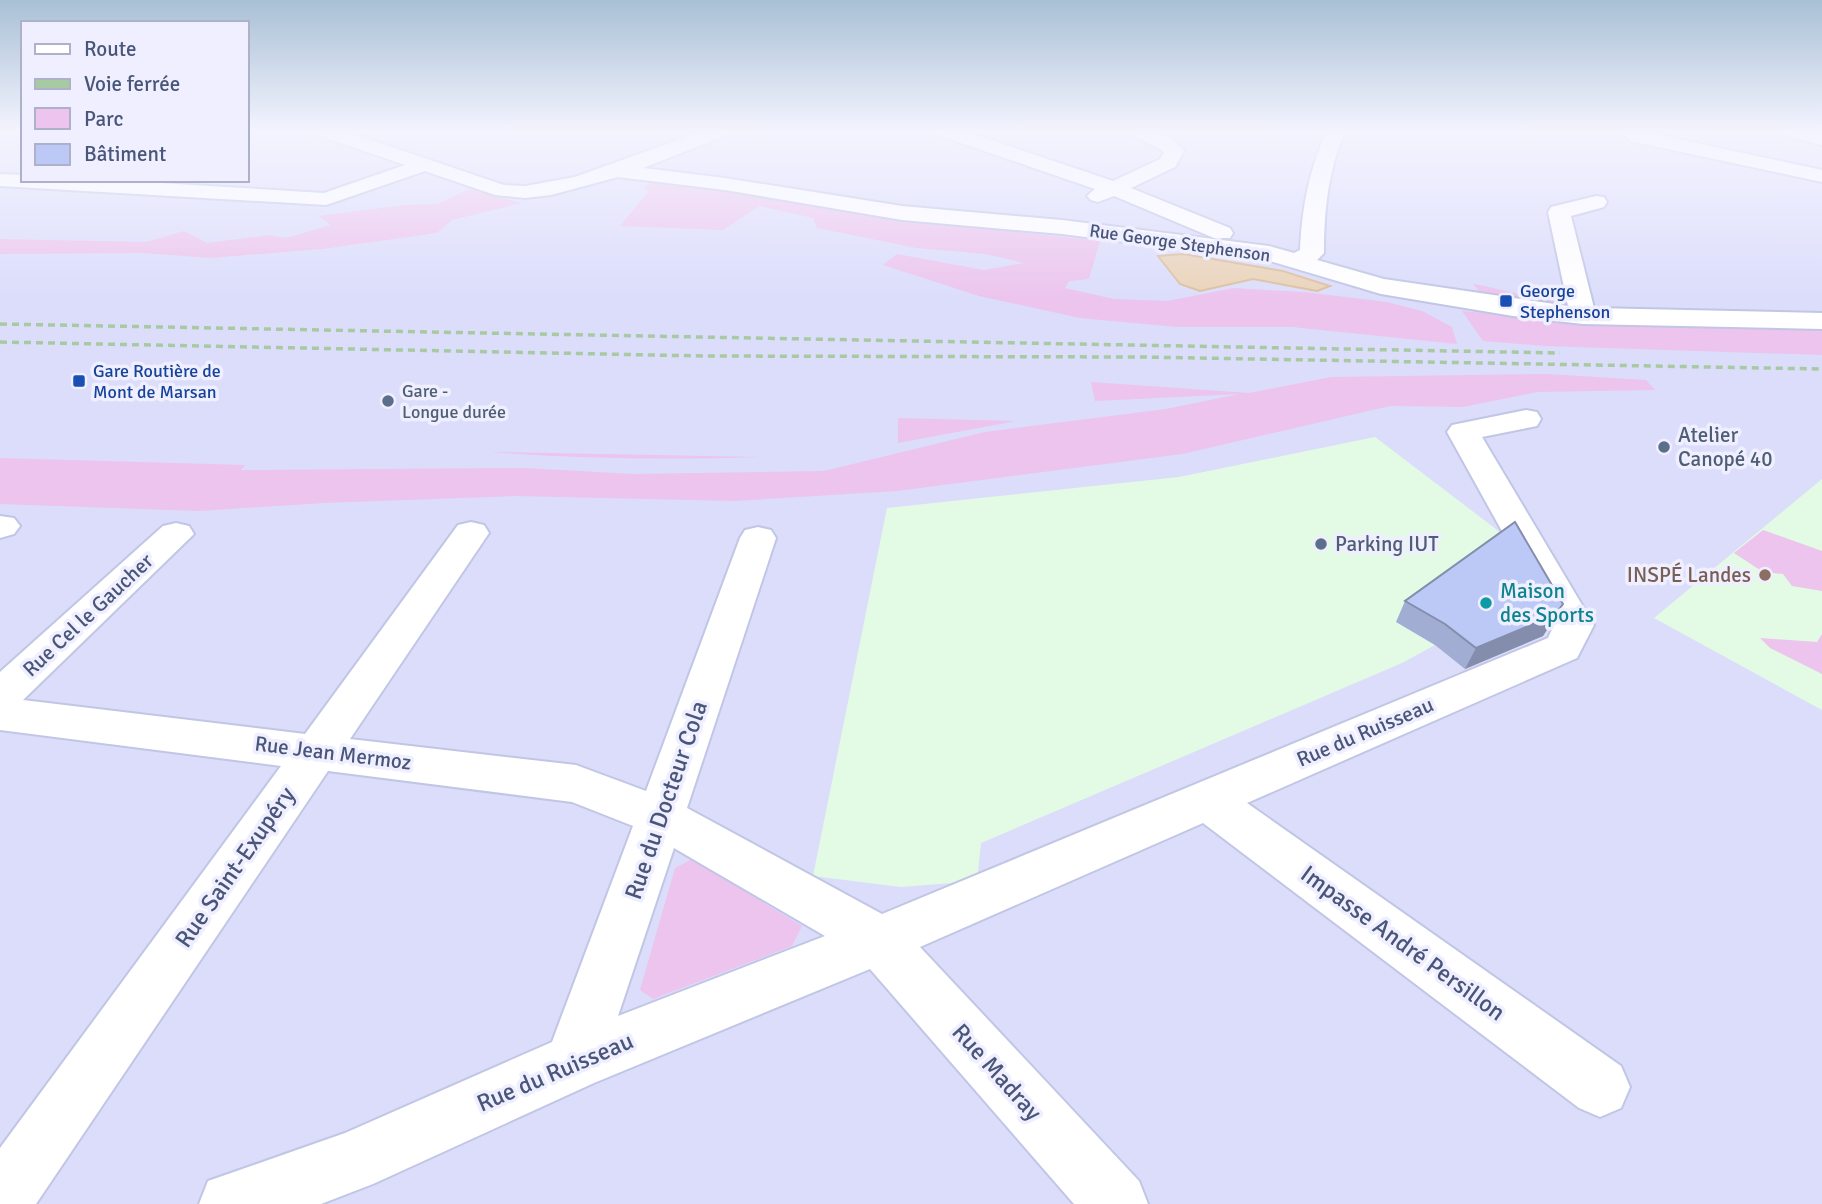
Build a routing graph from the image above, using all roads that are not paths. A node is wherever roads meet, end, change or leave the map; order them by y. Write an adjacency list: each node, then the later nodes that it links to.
1 (141, 187): 2 (street)
2 (360, 187)
3 (491, 187): 4 (street)
4 (551, 187)
5 (744, 187): 9 (street, Rue George Stephenson)
6 (1316, 187): 11 (street)
7 (1112, 188): 9 (street); 10 (street)
8 (1596, 202): 12 (street)
9 (1062, 227): 10 (street, Rue George Stephenson)
10 (1269, 253): 11 (street, Rue George Stephenson)
11 (1295, 261): 12 (street, Rue George Stephenson)
12 (1583, 316): 13 (street, Rue George Stephenson)
13 (1822, 321)
14 (1526, 419): 21 (street, Rue du Ruisseau)
15 (471, 533): 20 (street, Rue Saint-Exupéry)
16 (176, 534): 18 (street, Rue Cel le Gaucher)
17 (758, 538): 22 (street, Rue du Docteur Cola)
18 (0, 697)
19 (0, 714): 20 (street, Rue Jean Mermoz)
20 (316, 751): 22 (street, Rue Jean Mermoz); 26 (street, Rue Saint-Exupéry)
21 (1207, 800): 23 (street, Rue du Ruisseau); 25 (street, Impasse André Persillon)
22 (660, 816): 23 (street); 24 (street, Rue du Docteur Cola)
23 (879, 940): 24 (street, Rue du Ruisseau); 28 (street, Rue Madray)
24 (574, 1062): 27 (street, Rue du Ruisseau)
25 (1600, 1087)
26 (0, 1201)
27 (231, 1204)
28 (1116, 1204)

